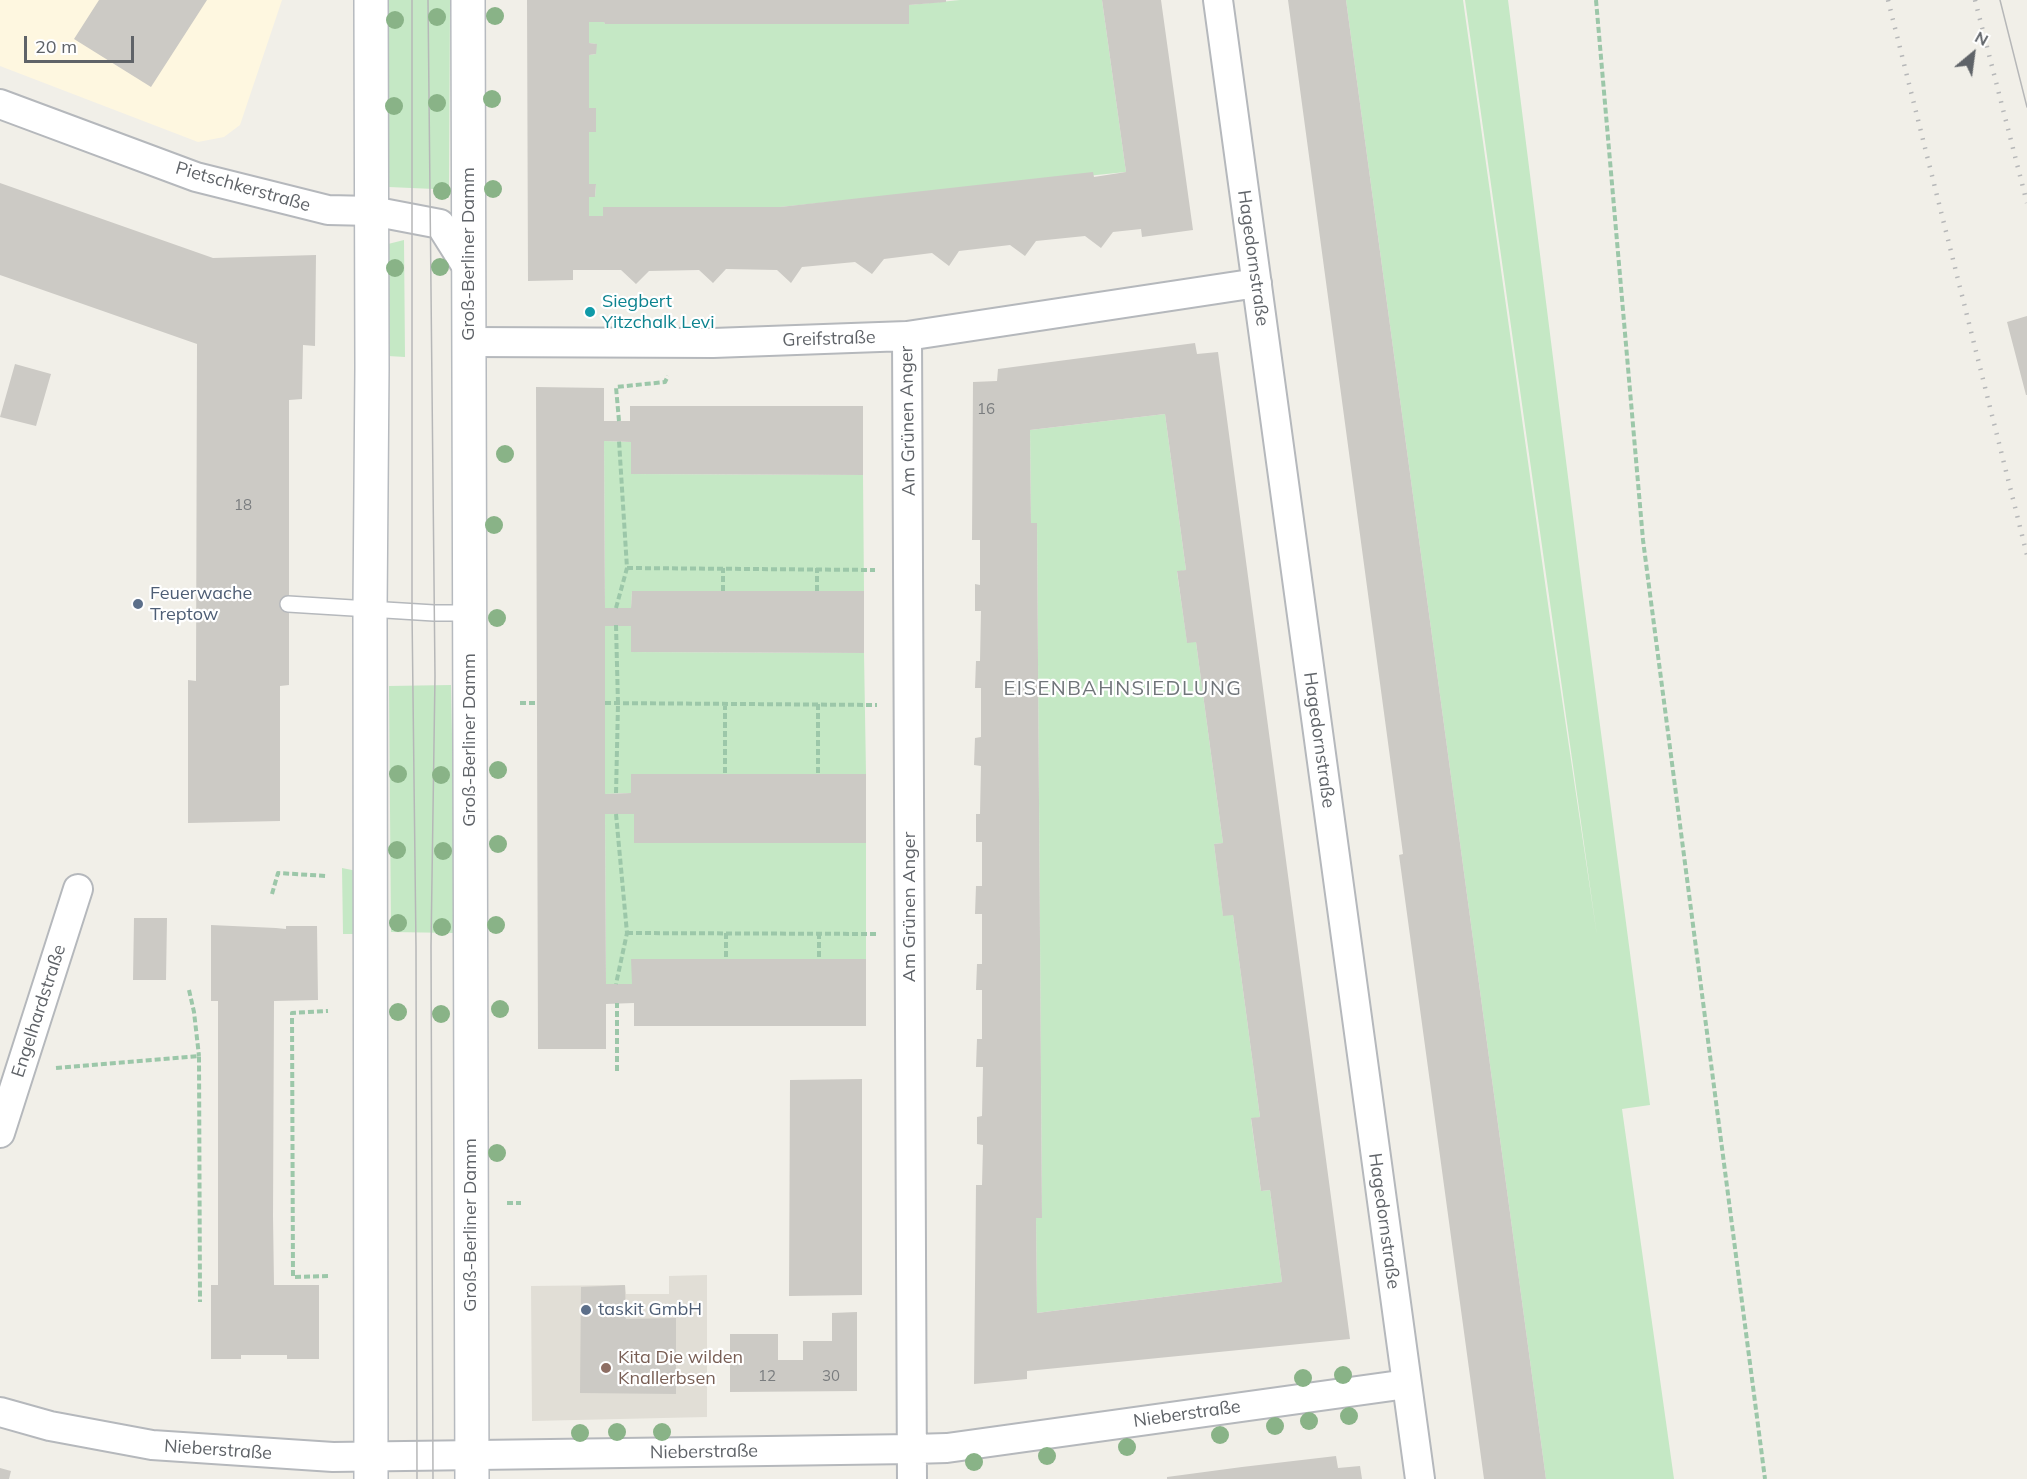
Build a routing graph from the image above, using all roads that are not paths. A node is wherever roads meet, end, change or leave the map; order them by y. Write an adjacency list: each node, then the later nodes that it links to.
1 (371, 0): 5 (main road)
2 (468, 0): 6 (main road, Groß-Berliner Damm)
3 (1218, 0): 7 (street, Hagedornstraße)
4 (0, 104): 5 (street, Pietschkerstraße)
5 (372, 211): 6 (street, Pietschkerstraße); 11 (main road)
6 (469, 270): 9 (main road, Groß-Berliner Damm)
7 (1257, 283): 8 (street, Greifstraße); 15 (street, Hagedornstraße)
8 (907, 336): 9 (street, Greifstraße); 17 (street, Am Grünen Anger)
9 (469, 342): 12 (main road, Groß-Berliner Damm)
10 (288, 604): 11 (lane)
11 (370, 609): 12 (lane); 19 (main road)
12 (470, 613): 18 (main road, Groß-Berliner Damm)
13 (78, 889): 14 (street, Engelhardstraße)
14 (0, 1133)
15 (1407, 1384): 17 (street, Nieberstraße); 21 (street, Hagedornstraße)
16 (0, 1412): 19 (street, Nieberstraße)
17 (912, 1449): 18 (street, Nieberstraße); 20 (street, Am Grünen Anger)
18 (472, 1467): 19 (street, Nieberstraße)
19 (371, 1468)
20 (912, 1479)
21 (1419, 1479)

